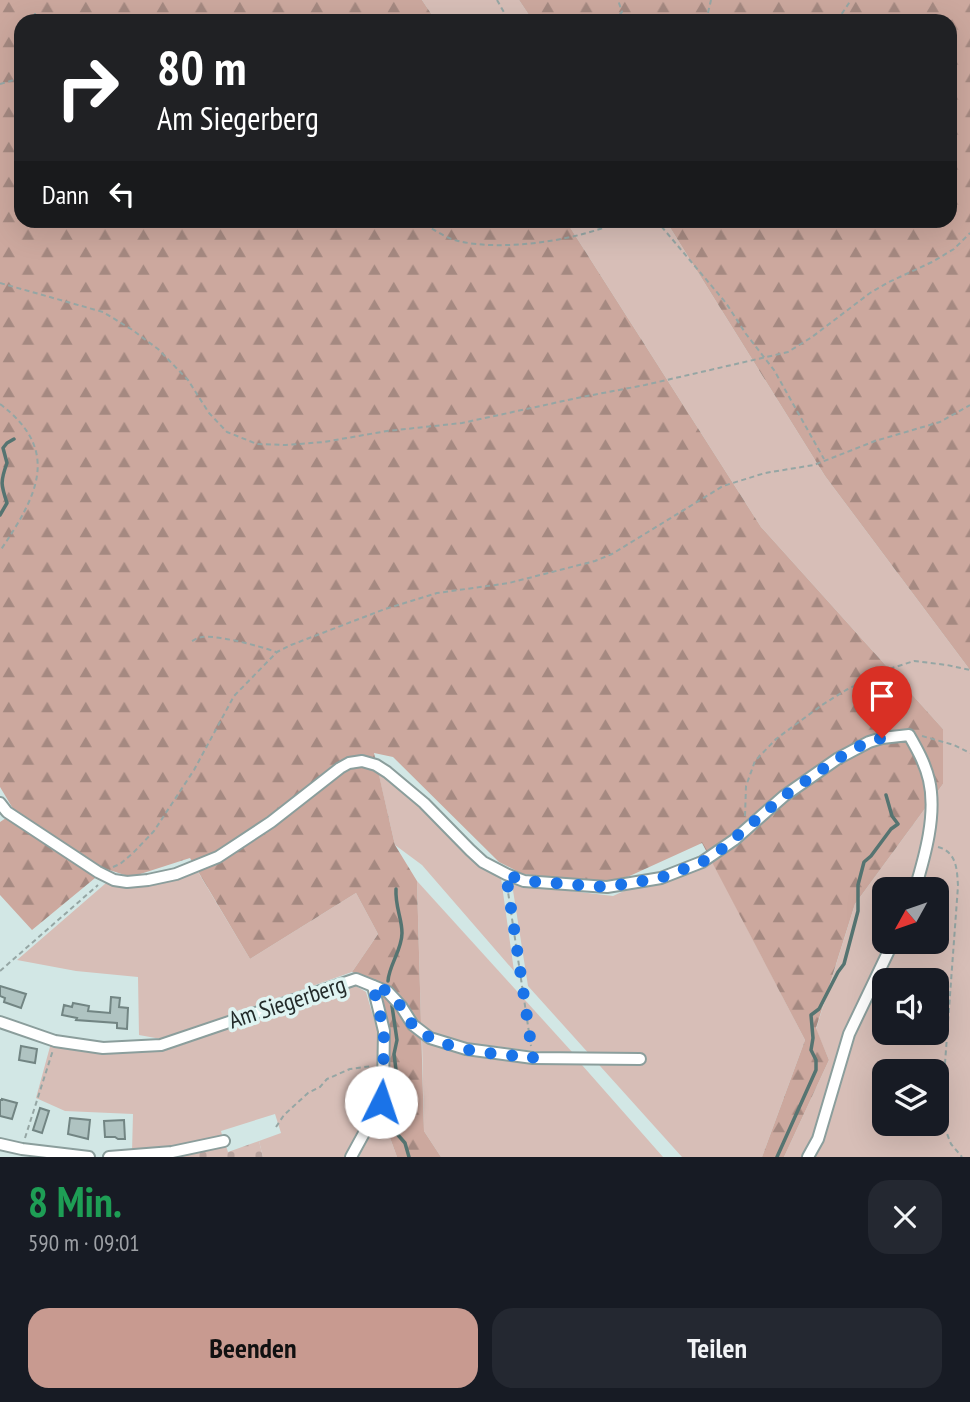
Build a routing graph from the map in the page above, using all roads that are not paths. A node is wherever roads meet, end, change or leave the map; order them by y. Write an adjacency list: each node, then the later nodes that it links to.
1 (0, 803): 2 (street)
2 (919, 877)
3 (887, 954): 12 (street)
4 (373, 986): 5 (street, Am Siegerberg); 6 (street, Am Siegerberg); 11 (street)
5 (0, 1022)
6 (640, 1059)
7 (225, 1141): 10 (street)
8 (0, 1144): 9 (street)
9 (89, 1157)
10 (108, 1157)
11 (351, 1157)
12 (808, 1157)

